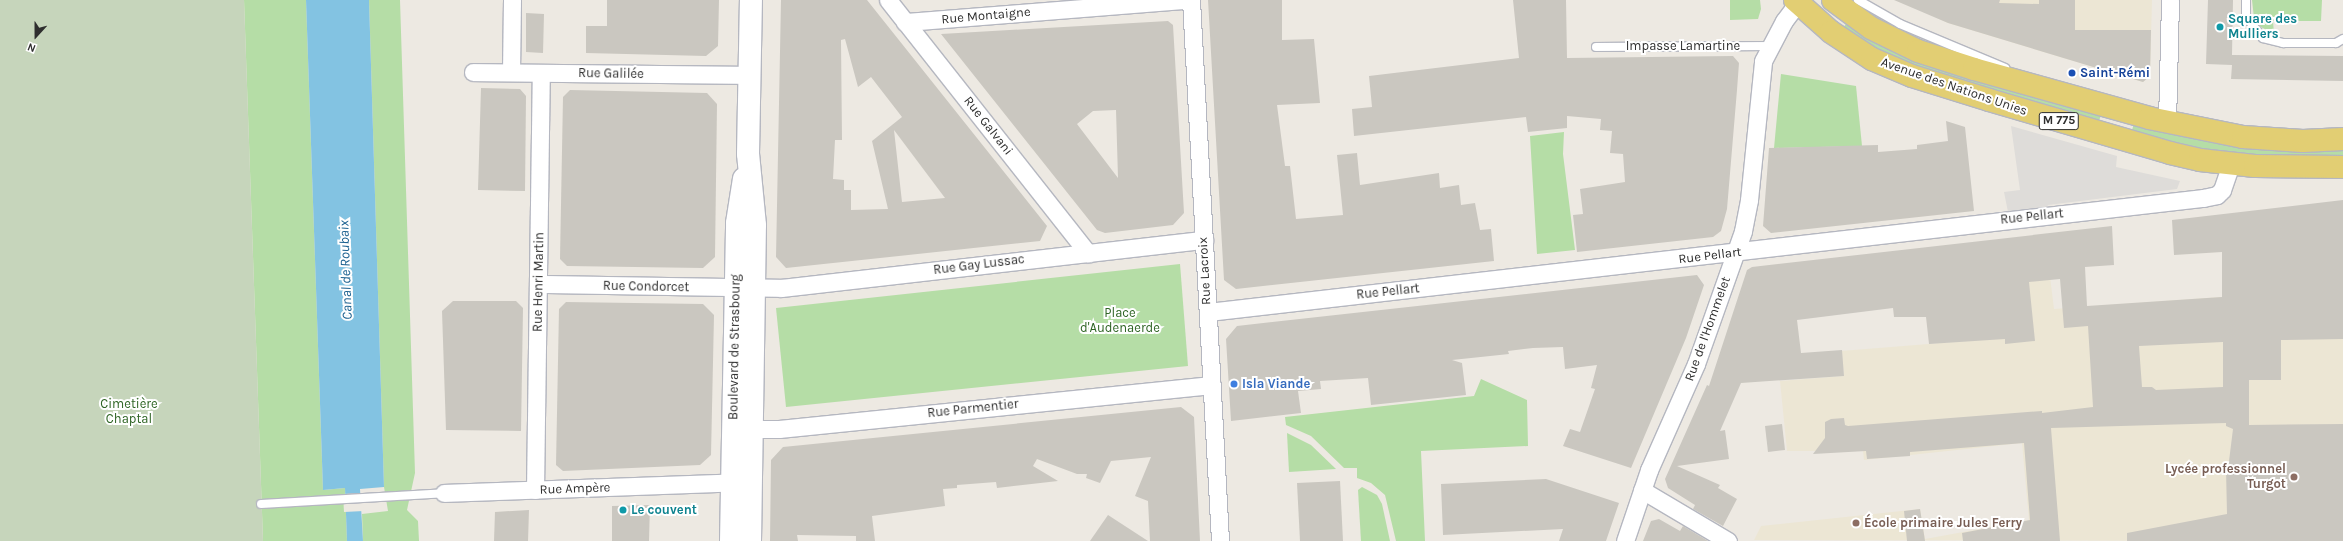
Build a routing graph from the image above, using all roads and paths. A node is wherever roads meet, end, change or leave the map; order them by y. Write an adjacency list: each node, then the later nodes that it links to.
1 (512, 0): 16 (street)
2 (751, 0): 18 (main road, Boulevard de Strasbourg)
3 (888, 0): 11 (street, Rue Galvani)
4 (1187, 0): 11 (street, Rue Montaigne)
5 (1191, 0): 24 (street, Rue Lacroix)
6 (1833, 0): 19 (main road, Avenue des Nations Unies / M 775)
7 (1858, 0): 19 (lane)
8 (2170, 0): 20 (street)
9 (2246, 0): 12 (lane)
10 (1798, 1): 13 (street, Rue de l'Hommelet); 22 (main road, Avenue des Nations Unies / M 775)
11 (906, 22): 25 (street, Rue Galvani)
12 (2343, 39)
13 (1769, 46): 14 (lane, Impasse Lamartine); 26 (street, Rue de l'Hommelet)
14 (1596, 47)
15 (473, 72): 16 (street, Rue Galilée)
16 (511, 72): 17 (street, Rue Galilée)
17 (541, 73): 18 (street, Rue Galilée); 27 (street, Rue Henri Martin)
18 (749, 75): 28 (main road, Boulevard de Strasbourg)
19 (2043, 87): 20 (main road, Avenue des Nations Unies / M 775)
20 (2167, 123): 21 (main road, Avenue des Nations Unies / M 775)
21 (2343, 139)
22 (2231, 164): 23 (main road, Avenue des Nations Unies / M 775); 26 (street, Rue Pellart)
23 (2343, 167)
24 (1204, 240): 25 (street, Rue Gay Lussac); 29 (street, Rue Lacroix)
25 (1088, 253): 28 (street, Rue Gay Lussac)
26 (1736, 253): 29 (street, Rue Pellart); 34 (street, Rue de l'Hommelet)
27 (539, 284): 28 (street, Rue Condorcet); 33 (street, Rue Henri Martin)
28 (745, 289): 31 (main road, Boulevard de Strasbourg)
29 (1208, 312): 30 (street, Rue Lacroix)
30 (1212, 384): 31 (street, Rue Parmentier); 39 (street, Rue Lacroix)
31 (742, 430): 32 (main road, Boulevard de Strasbourg)
32 (742, 482): 33 (street, Rue Ampère); 37 (main road, Boulevard de Strasbourg); 38 (main road, Boulevard de Strasbourg)
33 (535, 490): 35 (street, Rue Ampère)
34 (1642, 490): 40 (street, Rue de l'Hommelet); 41 (street)
35 (444, 493): 36 (lane, Rue Ampère)
36 (261, 504)
37 (731, 541)
38 (750, 541)
39 (1220, 541)
40 (1625, 541)
41 (1728, 541)

